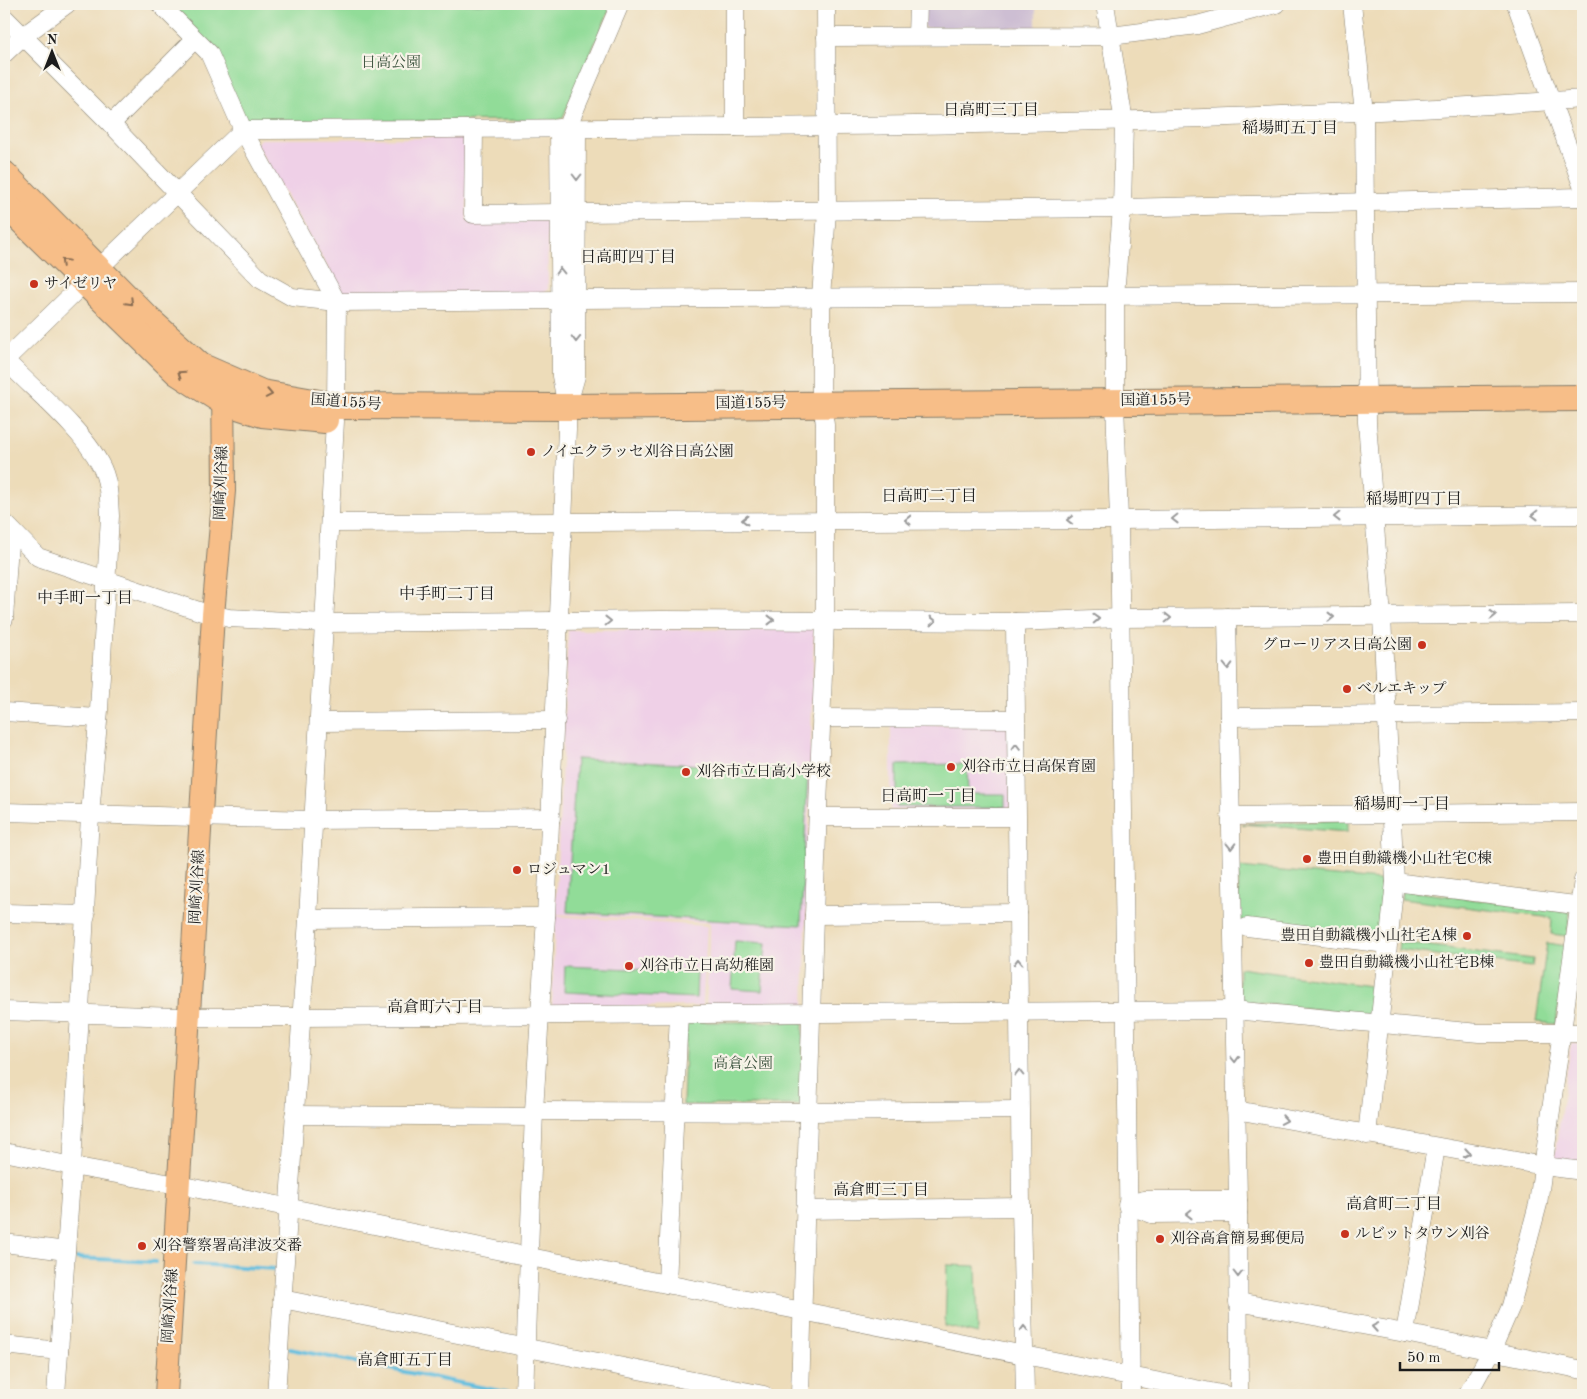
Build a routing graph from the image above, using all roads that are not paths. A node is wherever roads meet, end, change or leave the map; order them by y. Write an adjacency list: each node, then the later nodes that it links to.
1 (67, 4): 14 (street)
2 (160, 4): 16 (street)
3 (620, 4): 25 (street)
4 (735, 4): 24 (street)
5 (826, 4): 15 (street)
6 (918, 4): 12 (street)
7 (1104, 4): 13 (street)
8 (1276, 4): 13 (street)
9 (1352, 4): 20 (street)
10 (1516, 4): 19 (street)
11 (4, 17): 14 (street)
12 (917, 36): 13 (street); 15 (street)
13 (1110, 36): 21 (street)
14 (22, 37): 17 (street); 22 (street)
15 (826, 37): 23 (street)
16 (194, 40): 22 (street); 27 (street)
17 (4, 54)
18 (1583, 99): 19 (street)
19 (1552, 101): 20 (street); 29 (street)
20 (1364, 112): 21 (street); 33 (street)
21 (1124, 122): 23 (street); 34 (street)
22 (111, 124): 30 (street)
23 (826, 126): 24 (street); 35 (street)
24 (735, 127): 25 (street)
25 (568, 128): 26 (street); 36 (street)
26 (474, 129): 27 (street); 36 (street)
27 (243, 130): 30 (street); 43 (street)
28 (4, 174): 37 (highway, 国道155号)
29 (1583, 188)
30 (176, 193): 37 (street); 43 (street)
31 (1583, 197): 33 (street)
32 (4, 203): 37 (highway, 国道155号, one-way to 32)
33 (1366, 203): 34 (street); 39 (street)
34 (1122, 208): 35 (street); 40 (street)
35 (827, 211): 36 (street); 41 (street)
36 (568, 213): 42 (street)
37 (91, 276): 44 (street); 45 (highway, 国道155号)
38 (1583, 293): 39 (street)
39 (1366, 294): 40 (street); 47 (street)
40 (1115, 296): 41 (street); 48 (street)
41 (821, 298): 42 (street); 49 (street)
42 (569, 300): 43 (street); 51 (street)
43 (337, 302): 52 (street)
44 (4, 360): 60 (street)
45 (223, 389): 52 (highway, 国道155号); 62 (main road, 岡崎刈谷線)
46 (1583, 398): 47 (highway, 国道155号)
47 (1367, 406): 48 (highway, 国道155号); 50 (highway, 国道155号); 54 (street)
48 (1115, 409): 49 (highway, 国道155号); 56 (street)
49 (824, 410): 51 (highway, 国道155号); 55 (street)
50 (1583, 412)
51 (567, 413): 52 (highway, 国道155号); 57 (street)
52 (335, 414): 58 (street)
53 (1583, 515): 54 (street, one-way to 54)
54 (1373, 517): 56 (street, one-way to 56); 64 (street)
55 (826, 520): 56 (street, one-way to 55); 57 (street, one-way to 57); 67 (street)
56 (1119, 520): 65 (street)
57 (564, 521): 58 (street); 68 (street)
58 (330, 523): 70 (street)
59 (7, 525): 60 (street); 66 (street)
60 (108, 579): 62 (street); 75 (street)
61 (1583, 614): 64 (street, one-way to 61)
62 (214, 615): 70 (street); 87 (main road, 岡崎刈谷線)
63 (1227, 617): 64 (street, one-way to 64); 65 (street, one-way to 63); 74 (street, one-way to 74)
64 (1382, 617): 73 (street)
65 (1120, 618): 69 (street, one-way to 65); 101 (street)
66 (4, 619)
67 (825, 620): 68 (street, one-way to 67); 69 (street, one-way to 69); 76 (street)
68 (559, 621): 70 (street); 78 (street)
69 (1015, 622): 77 (street)
70 (325, 623): 79 (street)
71 (4, 712): 75 (street)
72 (1583, 713): 73 (street)
73 (1386, 715): 74 (street); 82 (street)
74 (1229, 717): 84 (street)
75 (98, 718): 83 (street)
76 (821, 718): 77 (street); 85 (street)
77 (1015, 719): 86 (street, one-way to 77)
78 (556, 720): 79 (street); 88 (street)
79 (320, 722): 89 (street)
80 (4, 812): 83 (street)
81 (1583, 812): 82 (street)
82 (1391, 813): 84 (street); 91 (street)
83 (90, 815): 87 (street); 95 (street)
84 (1230, 816): 102 (street, one-way to 102)
85 (818, 817): 86 (street); 96 (street)
86 (1016, 817): 94 (street)
87 (202, 818): 89 (street); 108 (main road, 岡崎刈谷線)
88 (551, 818): 89 (street); 97 (street)
89 (312, 820): 98 (street)
90 (1583, 880): 92 (street)
91 (1395, 882): 92 (street); 100 (street)
92 (1581, 906): 113 (street)
93 (4, 912): 95 (street)
94 (1018, 913): 96 (street); 104 (street, one-way to 94)
95 (86, 915): 105 (street)
96 (814, 915): 107 (street)
97 (546, 917): 98 (street); 110 (street)
98 (308, 919): 109 (street)
99 (1247, 927): 100 (street)
100 (1387, 944): 111 (street)
101 (1125, 1010): 102 (street); 104 (street); 127 (street)
102 (1233, 1010): 111 (street); 115 (street, one-way to 115)
103 (4, 1011): 105 (street)
104 (1019, 1011): 107 (street); 114 (street, one-way to 104)
105 (81, 1013): 108 (street); 123 (street)
106 (679, 1013): 107 (street); 110 (street); 117 (street)
107 (811, 1014): 116 (street)
108 (190, 1017): 109 (street); 126 (main road, 岡崎刈谷線)
109 (300, 1017): 110 (street); 119 (street)
110 (542, 1017): 118 (street)
111 (1378, 1022): 113 (street); 120 (street)
112 (1583, 1033): 113 (street)
113 (1562, 1035): 124 (street)
114 (1019, 1110): 116 (street); 129 (street)
115 (1236, 1110): 120 (street, one-way to 120); 130 (street)
116 (809, 1112): 117 (street); 131 (street)
117 (675, 1113): 118 (street); 135 (street)
118 (534, 1114): 119 (street); 134 (street)
119 (294, 1115): 128 (street)
120 (1367, 1135): 121 (street)
121 (1436, 1147): 124 (street, one-way to 124); 139 (street)
122 (4, 1152): 123 (street)
123 (72, 1166): 126 (street); 133 (street)
124 (1544, 1166): 125 (street); 143 (street)
125 (1583, 1171)
126 (179, 1185): 128 (street); 148 (main road, 岡崎刈谷線)
127 (1127, 1204): 130 (street); 146 (street)
128 (289, 1207): 134 (street); 136 (street)
129 (1020, 1207): 131 (street); 144 (street, one-way to 129)
130 (1238, 1207): 137 (street, one-way to 137)
131 (805, 1210): 138 (street)
132 (4, 1243): 133 (street)
133 (66, 1251): 142 (street)
134 (530, 1257): 135 (street); 141 (street)
135 (667, 1284): 138 (street)
136 (282, 1299): 141 (street); 149 (street)
137 (1238, 1302): 139 (street, one-way to 137); 156 (street)
138 (802, 1311): 144 (street); 152 (street)
139 (1405, 1333): 143 (street)
140 (4, 1345): 142 (street)
141 (526, 1349): 150 (street); 151 (street)
142 (59, 1351): 147 (street)
143 (1491, 1352): 145 (street); 157 (street)
144 (1024, 1355): 146 (street); 153 (street)
145 (1583, 1370)
146 (1131, 1377): 154 (street); 155 (street)
147 (56, 1395)
148 (166, 1395)
149 (277, 1395)
150 (524, 1395)
151 (764, 1395)
152 (800, 1395)
153 (1025, 1395)
154 (1131, 1395)
155 (1226, 1395)
156 (1239, 1395)
157 (1467, 1395)

